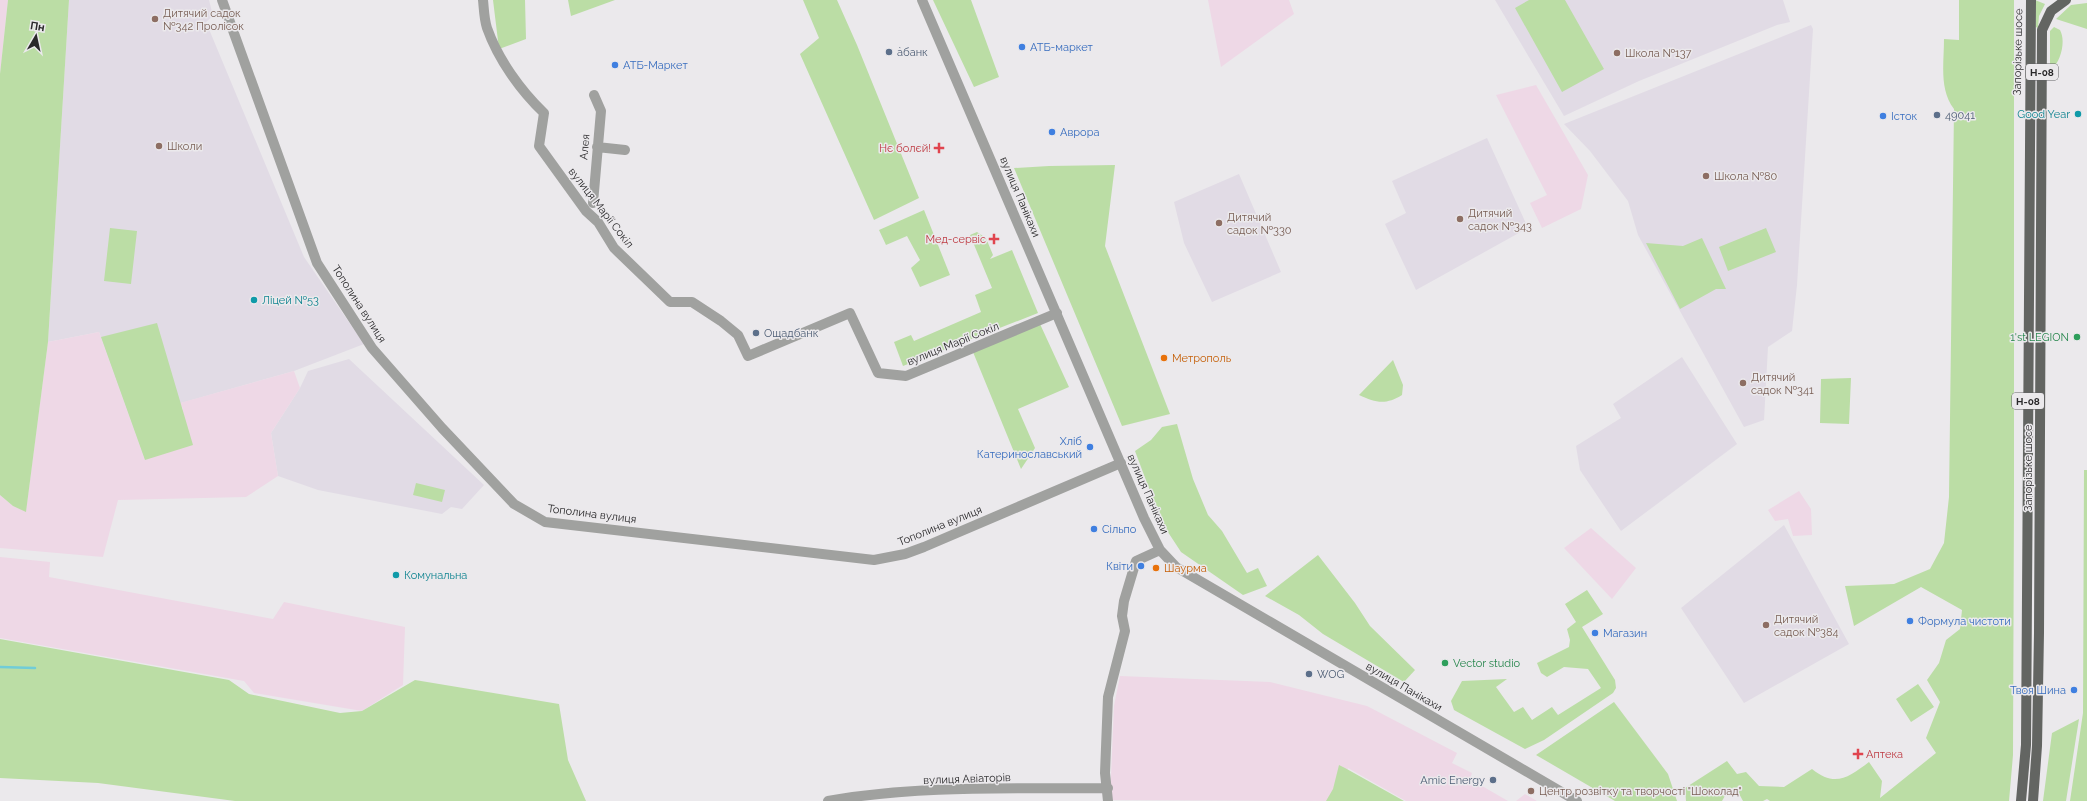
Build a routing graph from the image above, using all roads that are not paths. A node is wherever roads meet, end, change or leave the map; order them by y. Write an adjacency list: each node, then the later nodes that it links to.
1 (222, 0): 13 (street, Тополина вулиця)
2 (483, 0): 12 (street, вулиця Марії Сокіл)
3 (922, 0): 12 (street, вулиця Панікахи)
4 (2031, 0): 10 (main road, Запорізьке шосе / Н-08)
5 (2066, 0): 11 (main road, Запорізьке шосе / Н-08)
6 (594, 95): 7 (street, Алея)
7 (597, 147): 8 (street); 9 (street, Алея)
8 (625, 150)
9 (593, 203)
10 (2029, 283): 11 (main road); 15 (main road, Запорізьке шосе / Н-08)
11 (2040, 284): 16 (main road, Запорізьке шосе / Н-08)
12 (1057, 314): 13 (street, вулиця Панікахи)
13 (1122, 463): 14 (street, вулиця Панікахи)
14 (1160, 550): 21 (street); 24 (street, вулиця Панікахи)
15 (2028, 563): 16 (main road); 17 (main road, Запорізьке шосе / Н-08)
16 (2040, 564): 18 (main road, Запорізьке шосе / Н-08)
17 (2027, 633): 18 (main road); 19 (main road, Запорізьке шосе / Н-08)
18 (2039, 633): 20 (main road, Запорізьке шосе / Н-08)
19 (2026, 745): 20 (main road); 25 (main road, Запорізьке шосе / Н-08)
20 (2038, 746): 26 (main road, Запорізьке шосе / Н-08)
21 (1108, 788): 22 (street, вулиця Авіаторів); 23 (street)
22 (828, 801)
23 (1108, 801)
24 (1577, 801)
25 (2021, 801)
26 (2033, 801)

